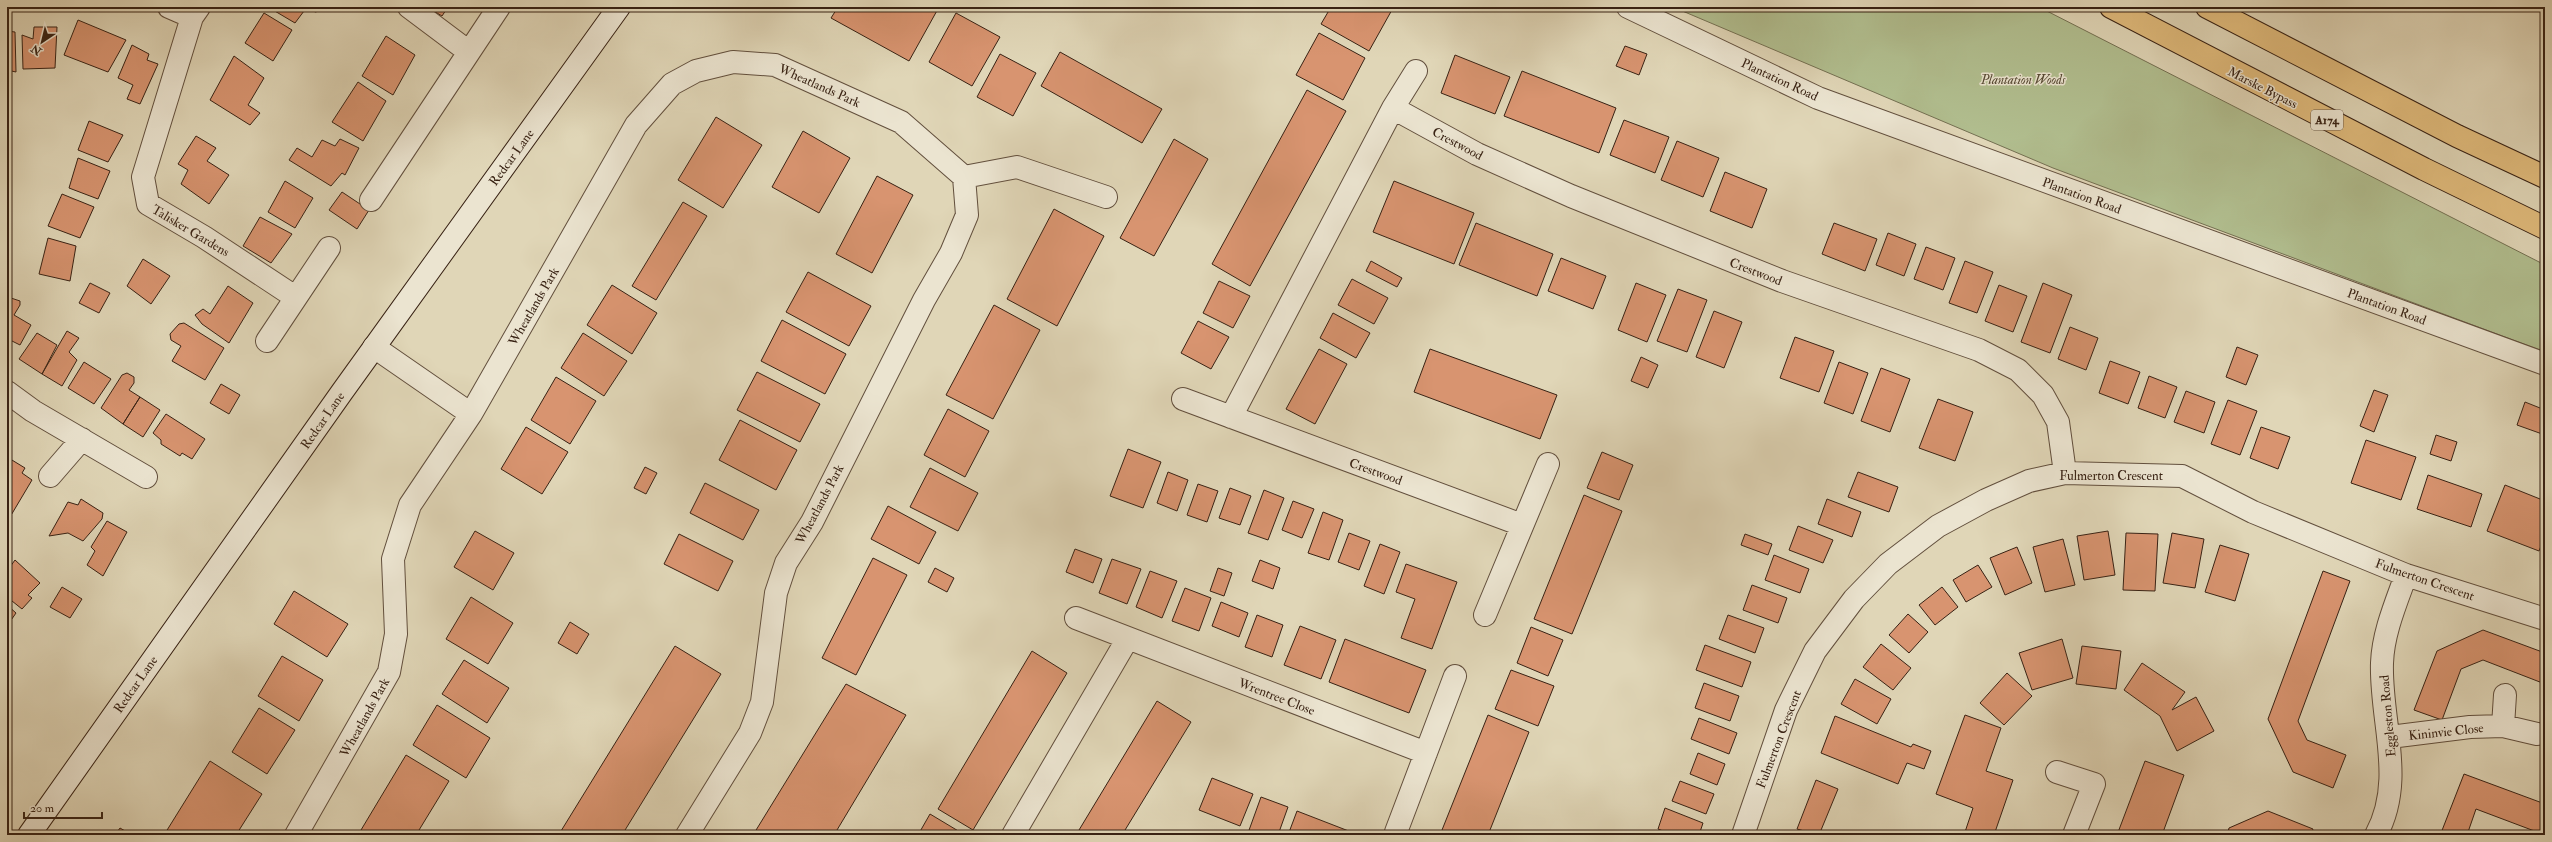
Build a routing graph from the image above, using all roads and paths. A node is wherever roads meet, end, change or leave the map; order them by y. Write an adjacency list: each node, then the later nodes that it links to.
1 (169, 7): 8 (street, Talisker Gardens)
2 (409, 7): 9 (street)
3 (499, 7): 9 (street)
4 (619, 7): 20 (street, Redcar Lane)
5 (1628, 7): 21 (street, Plantation Road)
6 (2111, 7): 16 (main road, Marske Bypass / A174)
7 (2207, 7): 13 (main road)
8 (196, 12): 18 (street, Talisker Gardens)
9 (469, 52): 15 (street)
10 (1416, 71): 11 (street)
11 (1393, 108): 25 (street); 28 (street, Crestwood)
12 (964, 177): 14 (street); 24 (street, Wheatlands Park); 48 (street, Wheatlands Park)
13 (2545, 177)
14 (1106, 197)
15 (371, 200)
16 (2545, 228)
17 (329, 248): 18 (street)
18 (295, 297): 19 (street)
19 (267, 341)
20 (374, 347): 24 (street); 46 (street, Redcar Lane)
21 (2545, 364)
22 (7, 392): 26 (street)
23 (1182, 399): 25 (street, Crestwood)
24 (471, 414): 47 (street, Wheatlands Park)
25 (1231, 417): 31 (street, Crestwood)
26 (82, 439): 29 (street); 30 (street)
27 (1548, 464): 31 (street)
28 (2065, 473): 32 (street, Fulmerton Crescent); 50 (street, Fulmerton Crescent)
29 (50, 476)
30 (146, 476)
31 (1522, 525): 33 (street)
32 (2406, 575): 35 (street, Fulmerton Crescent); 41 (street, Eggleston Road)
33 (1485, 615)
34 (1076, 618): 36 (street, Wrentree Close)
35 (2545, 619)
36 (1128, 638): 42 (street, Wrentree Close); 49 (street)
37 (1456, 676): 42 (street)
38 (2505, 695): 39 (street, Kininvie Close)
39 (2503, 726): 40 (street, Kininvie Close); 41 (street, Kininvie Close)
40 (2537, 734)
41 (2390, 737): 45 (street, Eggleston Road)
42 (1426, 754): 44 (street)
43 (2057, 772): 51 (street)
44 (1396, 832)
45 (2378, 834)
46 (29, 835)
47 (296, 835)
48 (687, 835)
49 (1013, 835)
50 (1743, 835)
51 (2074, 835)

